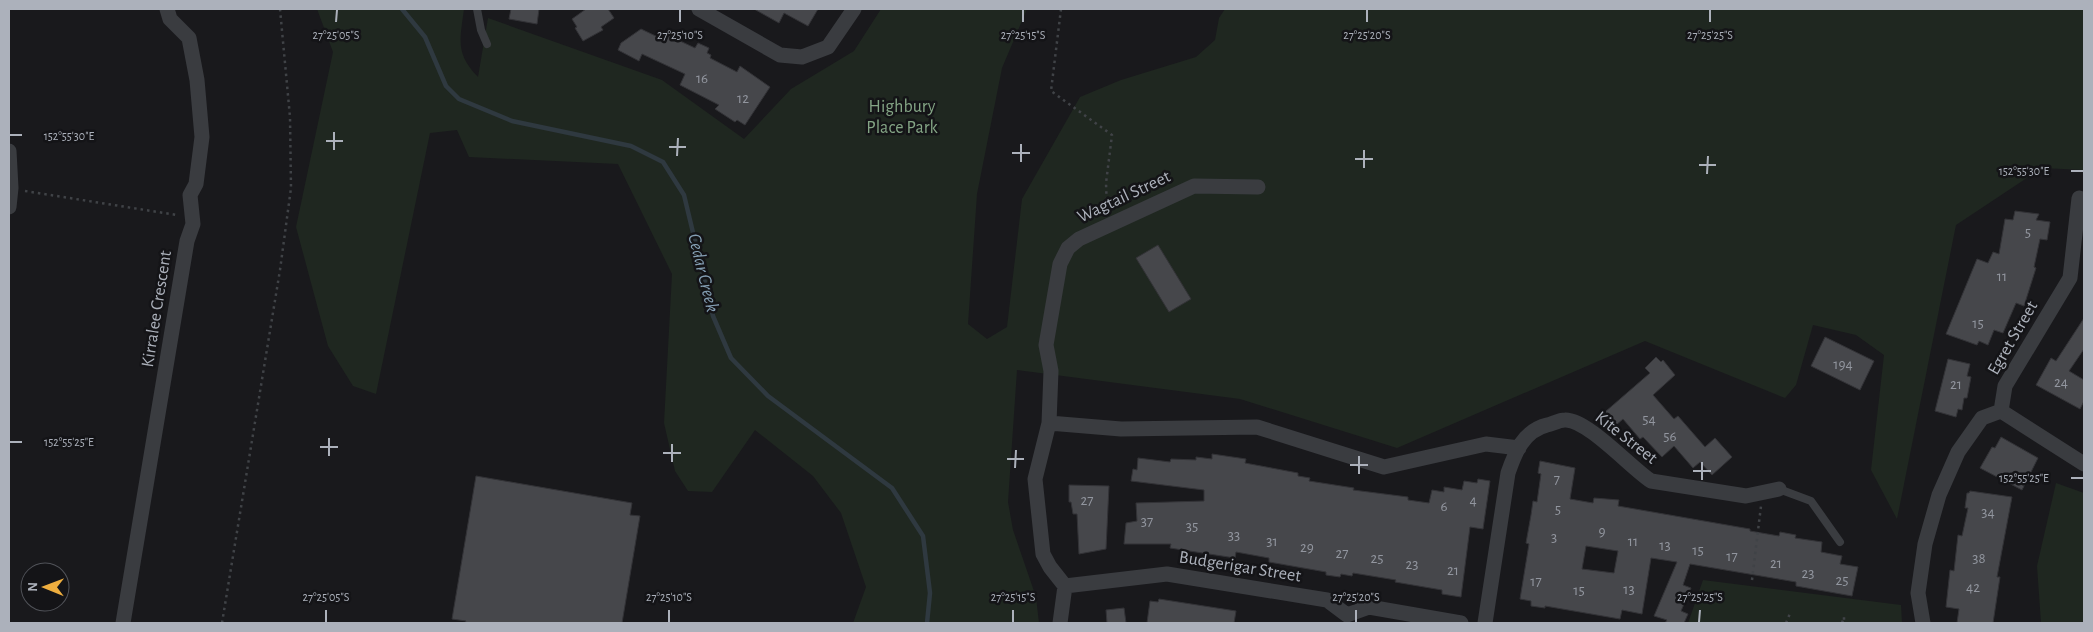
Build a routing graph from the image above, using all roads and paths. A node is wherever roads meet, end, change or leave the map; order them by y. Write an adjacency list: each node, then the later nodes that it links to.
1 (166, 9): 13 (street, Kirralee Crescent)
2 (280, 9): 27 (path)
3 (477, 9): 7 (lane)
4 (698, 9): 5 (street)
5 (854, 9)
6 (1061, 9): 14 (path)
7 (487, 44)
8 (9, 151): 10 (street)
9 (1258, 187): 14 (street, Wagtail Street)
10 (11, 188): 12 (street); 13 (path)
11 (2079, 198): 15 (street, Egret Street)
12 (9, 207)
13 (192, 218): 26 (street, Kirralee Crescent)
14 (1108, 225): 16 (street, Wagtail Street)
15 (2001, 411): 18 (street); 32 (street)
16 (1049, 423): 17 (street); 23 (street, Wagtail Street)
17 (1518, 448): 20 (street, Kite Street); 30 (street, Kite Street)
18 (2084, 464)
19 (1779, 489): 20 (street, Kite Street); 21 (lane)
20 (1763, 492): 22 (path)
21 (1840, 542)
22 (1752, 580)
23 (1065, 586): 25 (street, Budgerigar Street); 28 (street)
24 (1791, 611): 31 (path)
25 (1346, 619): 29 (street, Budgerigar Street)
26 (123, 623)
27 (222, 623)
28 (1060, 623)
29 (1461, 623)
30 (1485, 623)
31 (1786, 623)
32 (1923, 623)

